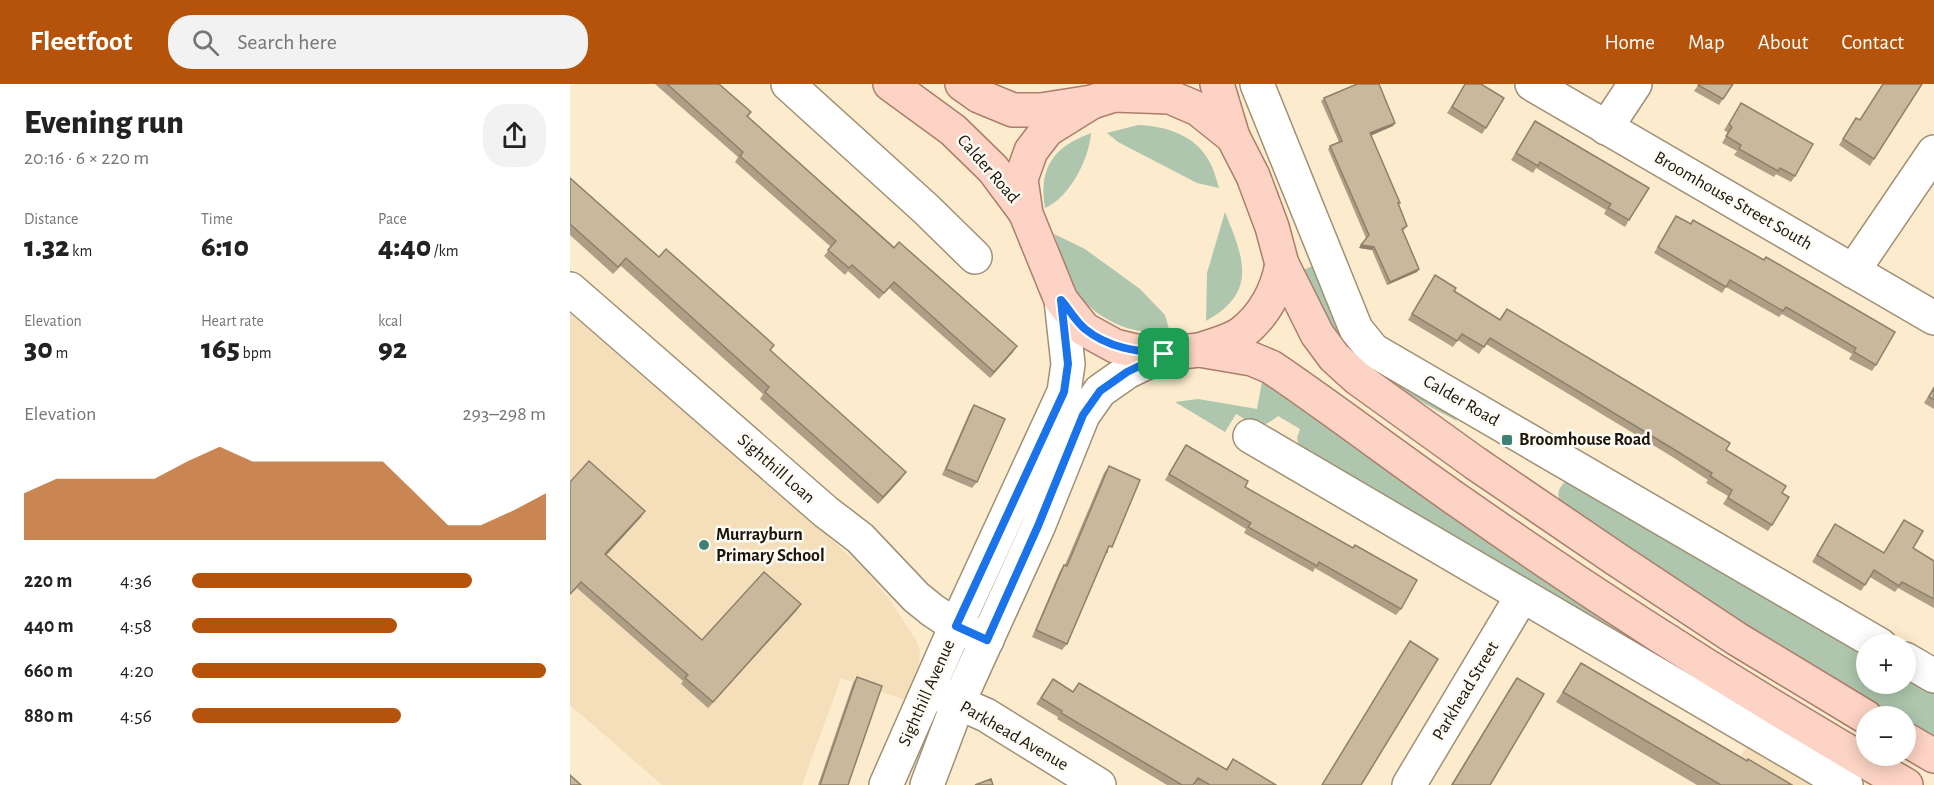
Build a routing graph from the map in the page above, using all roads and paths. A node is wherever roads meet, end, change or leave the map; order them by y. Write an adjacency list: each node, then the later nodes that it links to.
1 (788, 84): 13 (street)
2 (890, 84): 12 (main road, Calder Road)
3 (963, 84): 8 (main road, Calder Road)
4 (1217, 84): 10 (main road)
5 (1532, 84): 9 (street, Broomhouse Street South)
6 (1635, 84): 9 (street)
7 (1260, 92): 24 (street, Calder Road)
8 (1111, 94): 10 (main road, Calder Road); 12 (main road, Calder Road)
9 (1606, 128): 15 (street, Broomhouse Street South)
10 (1233, 137): 14 (main road, Calder Road)
11 (1934, 152): 15 (street)
12 (1026, 214): 17 (main road, Calder Road)
13 (975, 258)
14 (1282, 264): 19 (main road, Calder Road); 30 (main road, Calder Road)
15 (1853, 271): 18 (street, Broomhouse Street South)
16 (570, 289): 23 (street, Sighthill Loan)
17 (1061, 300): 20 (main road, Calder Road); 23 (street, Sighthill Avenue)
18 (1934, 318)
19 (1199, 350): 20 (main road, Calder Road); 38 (main road, Calder Road)
20 (1164, 354): 25 (street, Sighthill Avenue)
21 (1269, 439): 22 (street)
22 (1522, 596): 36 (street, Parkhead Street); 37 (street)
23 (956, 626): 25 (street, Sighthill Loan); 28 (street, Sighthill Avenue)
24 (1861, 634)
25 (987, 640): 29 (street, Sighthill Avenue)
26 (1916, 665): 27 (street)
27 (1934, 676)
28 (928, 690): 29 (street, Parkhead Avenue); 33 (street, Sighthill Avenue)
29 (958, 703): 34 (street, Sighthill Avenue); 35 (street, Parkhead Avenue)
30 (1856, 711)
31 (1916, 746): 32 (main road)
32 (1934, 756)
33 (886, 785)
34 (927, 785)
35 (1098, 785)
36 (1409, 785)
37 (1846, 785)
38 (1906, 785)

